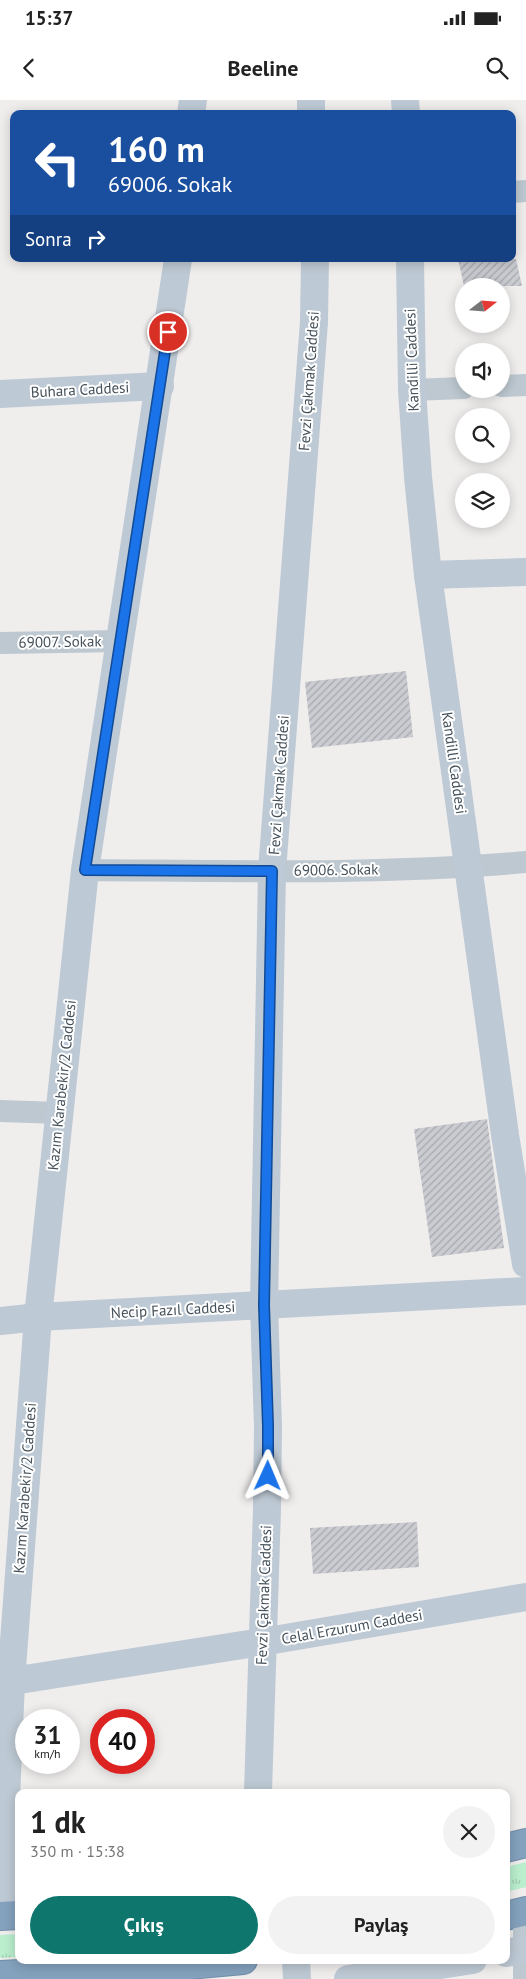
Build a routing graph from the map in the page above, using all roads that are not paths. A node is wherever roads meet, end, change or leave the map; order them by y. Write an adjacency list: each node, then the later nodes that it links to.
1 (178, 262): 6 (street, Kazım Karabekir/2 Caddesi)
2 (315, 262): 17 (street, Fevzi Çakmak Caddesi)
3 (410, 262): 8 (street, Kandilli Caddesi)
4 (526, 384): 5 (street)
5 (510, 385)
6 (160, 386): 9 (street, Buhara Caddesi); 12 (street, Kazım Karabekir/2 Caddesi)
7 (455, 388): 8 (street)
8 (412, 390): 11 (street, Kandilli Caddesi)
9 (0, 394)
10 (526, 572): 11 (street)
11 (428, 575): 15 (street, Kandilli Caddesi)
12 (119, 641): 13 (street, 69007. Sokak); 16 (street, Kazım Karabekir/2 Caddesi)
13 (0, 644)
14 (526, 862): 15 (street, 69006. Sokak)
15 (468, 867): 17 (street, 69006. Sokak); 20 (street, Kandilli Caddesi)
16 (85, 870): 17 (street, 69006. Sokak); 19 (street, Kazım Karabekir/2 Caddesi)
17 (272, 871): 22 (street, Fevzi Çakmak Caddesi)
18 (0, 1111): 19 (street)
19 (59, 1113): 23 (street, Kazım Karabekir/2 Caddesi)
20 (526, 1264)
21 (526, 1291): 22 (street, Necip Fazıl Caddesi)
22 (264, 1305): 23 (street, Necip Fazıl Caddesi); 26 (street, Fevzi Çakmak Caddesi)
23 (38, 1317): 24 (street, Necip Fazıl Caddesi); 27 (street, Kazım Karabekir/2 Caddesi)
24 (0, 1321)
25 (526, 1597): 26 (street, Celal Erzurum Caddesi)
26 (262, 1642): 27 (street, Celal Erzurum Caddesi); 28 (street, Fevzi Çakmak Caddesi)
27 (6, 1683): 32 (street, Kazım Karabekir/2 Caddesi)
28 (258, 1789)
29 (526, 1843): 30 (highway)
30 (510, 1847)
31 (519, 1913): 33 (street)
32 (7, 1916)
33 (519, 1950): 40 (street)
34 (200, 1964): 37 (highway)
35 (296, 1964): 38 (street)
36 (447, 1964): 39 (street)
37 (12, 1976)
38 (297, 1979)
39 (348, 1979)
40 (524, 1979)

